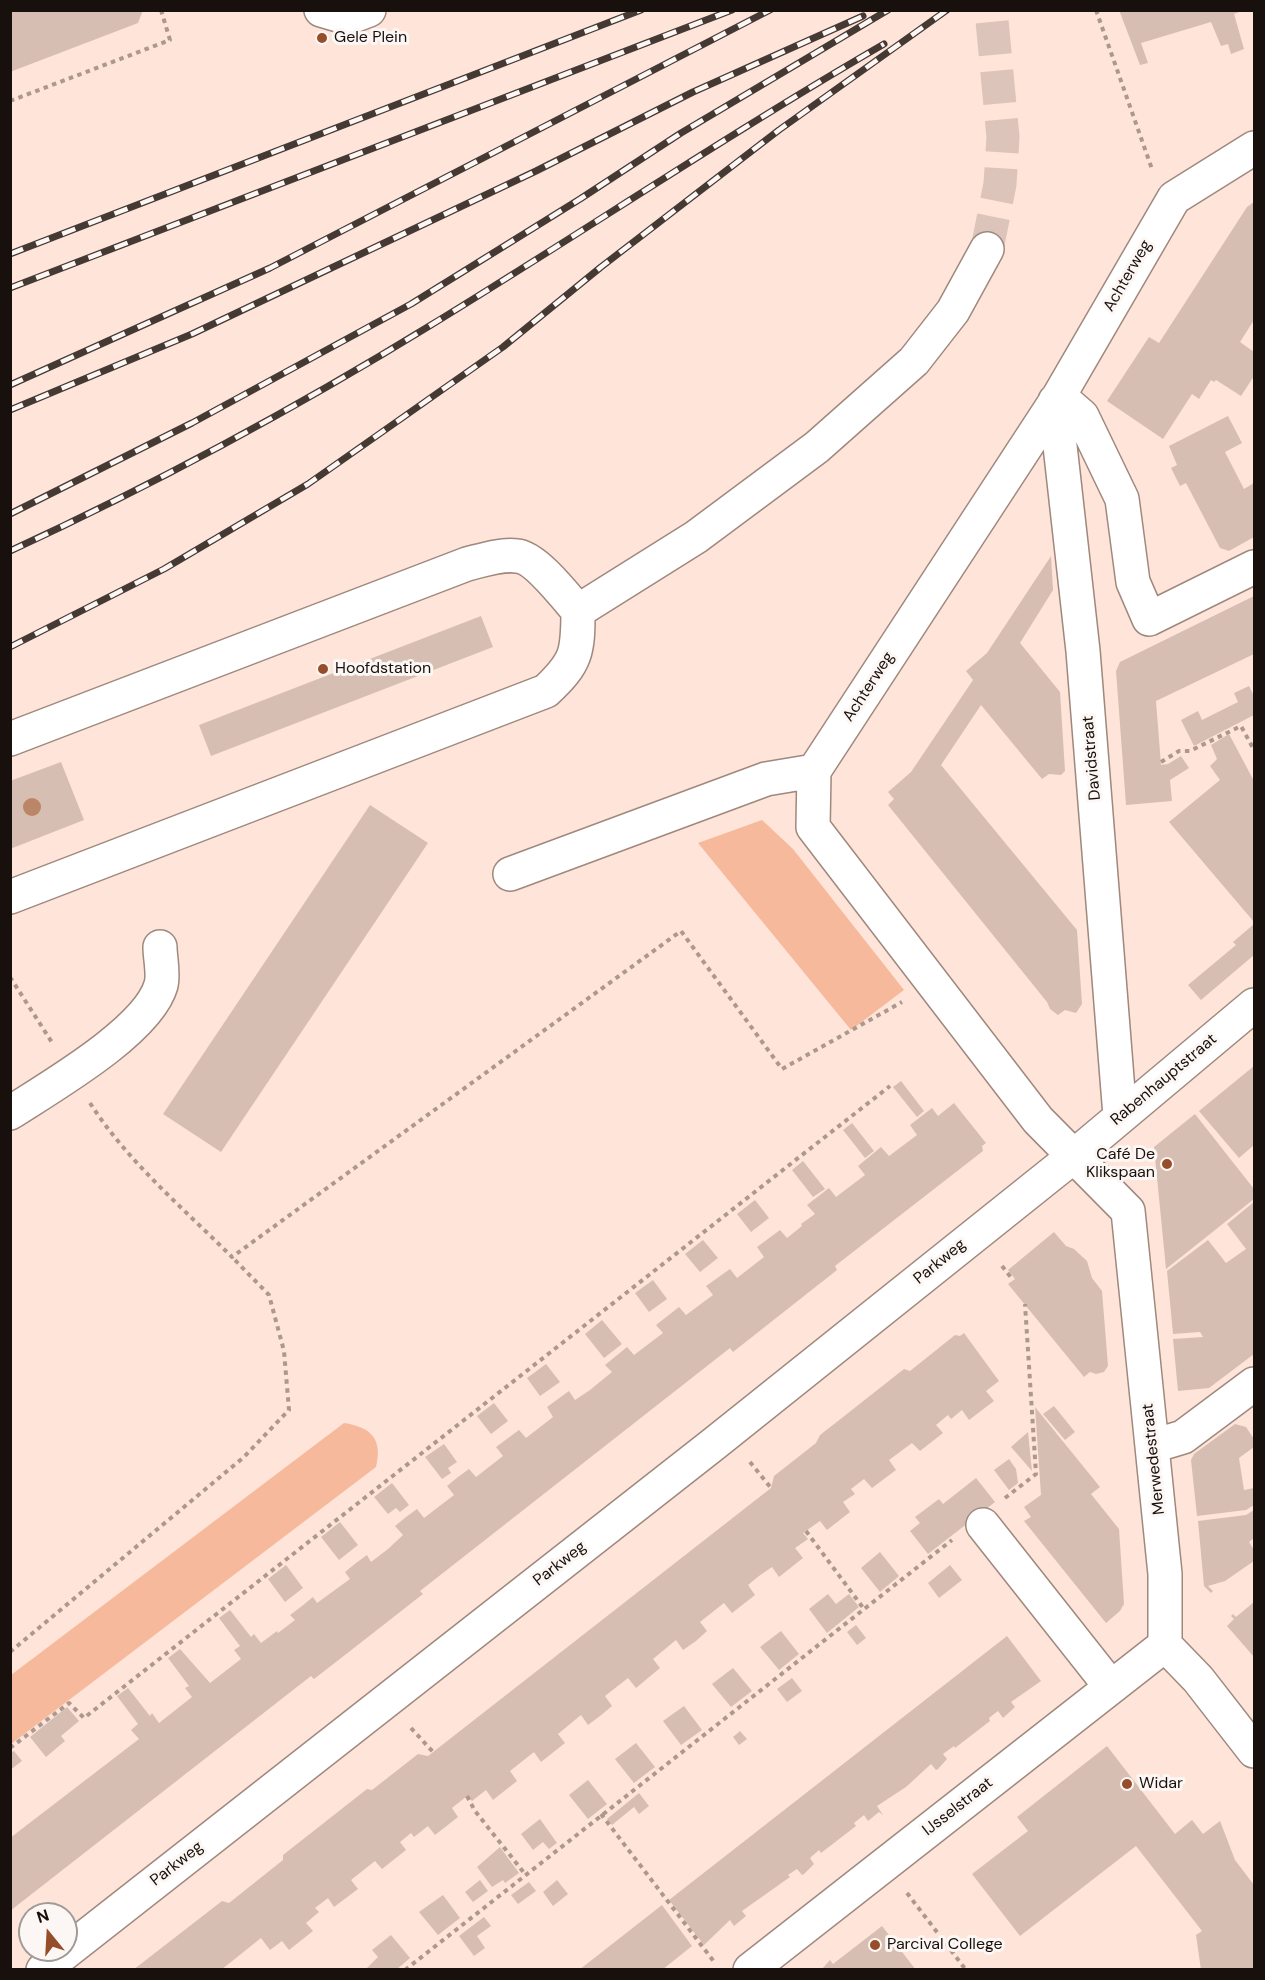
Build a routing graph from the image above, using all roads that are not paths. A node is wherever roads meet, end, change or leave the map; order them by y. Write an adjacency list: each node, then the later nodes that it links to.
1 (321, 10): 2 (street)
2 (369, 10)
3 (1254, 148): 5 (street, Achterweg)
4 (987, 249): 7 (street)
5 (1057, 398): 6 (street); 9 (street, Achterweg); 15 (street, Davidstraat)
6 (1254, 567)
7 (578, 611): 8 (street); 11 (street)
8 (10, 739)
9 (814, 771): 10 (street); 16 (street)
10 (510, 874)
11 (10, 897)
12 (160, 947): 14 (street)
13 (1254, 1005): 15 (street, Rabenhauptstraat)
14 (10, 1113)
15 (1120, 1116): 16 (street, Rabenhauptstraat)
16 (1074, 1156): 18 (street, Merwedestraat); 23 (street, Parkweg)
17 (1254, 1384): 18 (street)
18 (1153, 1446): 20 (street, Merwedestraat)
19 (972, 1528): 21 (street)
20 (1165, 1645): 21 (street, IJsselstraat); 22 (street)
21 (1111, 1687): 24 (street, IJsselstraat)
22 (1254, 1751)
23 (43, 1970)
24 (750, 1970)

